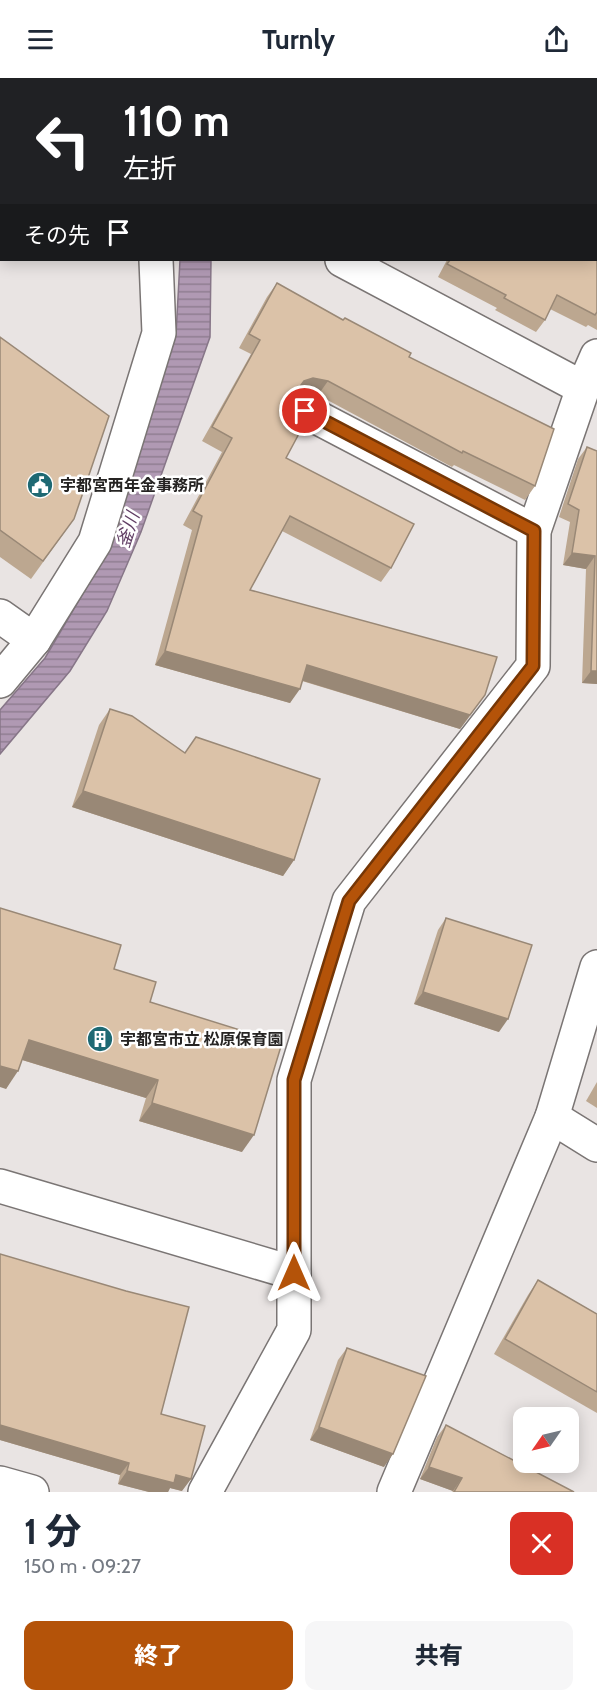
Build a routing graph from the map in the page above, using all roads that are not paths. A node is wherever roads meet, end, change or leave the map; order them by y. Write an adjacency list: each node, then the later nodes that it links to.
1 (156, 261): 8 (street)
2 (344, 261): 4 (street)
3 (597, 356): 4 (street)
4 (583, 388): 6 (street)
5 (305, 411): 6 (street)
6 (534, 531): 14 (street)
7 (0, 616): 8 (street)
8 (34, 640): 9 (street)
9 (0, 681)
10 (597, 968): 11 (street)
11 (552, 1118): 12 (street); 18 (street)
12 (597, 1145)
13 (0, 1186): 14 (street)
14 (294, 1273): 17 (street)
15 (0, 1484): 16 (street)
16 (32, 1492)
17 (205, 1492)
18 (394, 1492)

